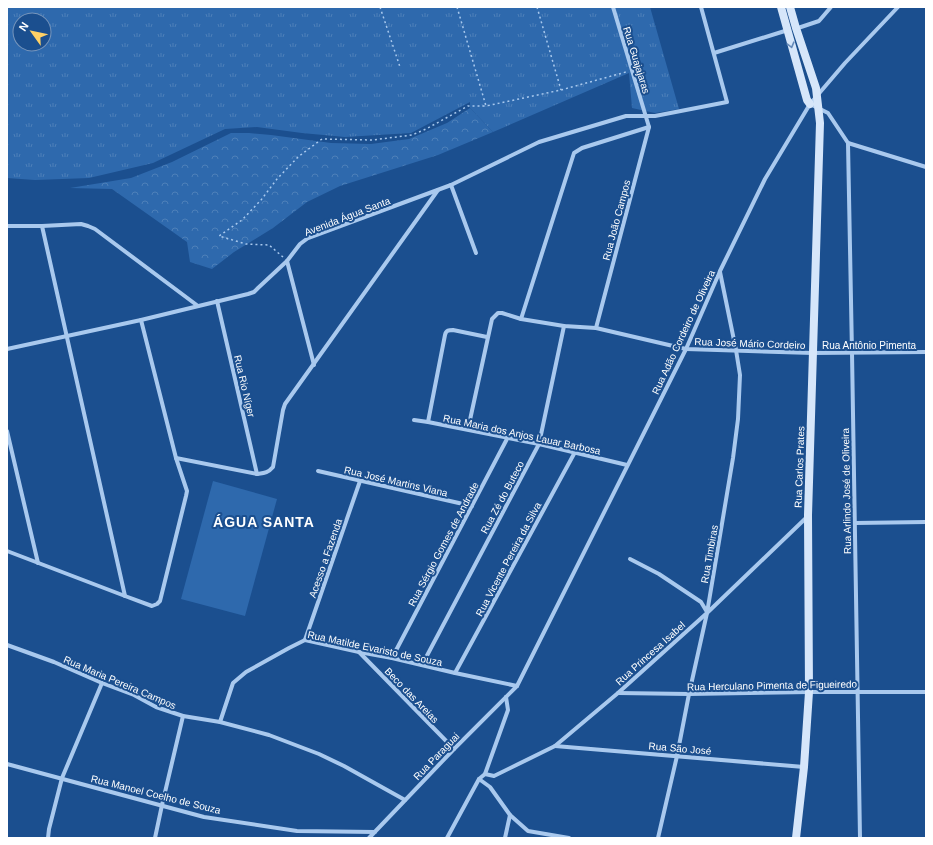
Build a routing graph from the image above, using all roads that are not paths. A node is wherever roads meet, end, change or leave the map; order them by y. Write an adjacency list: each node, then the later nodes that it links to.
1 (613, 7): 12 (street, Rua Guajajaras)
2 (701, 7): 8 (street)
3 (781, 7): 7 (street)
4 (790, 7): 7 (street)
5 (831, 7): 7 (street)
6 (898, 7): 9 (street, Rua Adão Cordeiro de Oliveira)
7 (792, 29): 8 (street); 9 (street, Rua Carlos Prates); 10 (street, one-way to 10)
8 (714, 53): 12 (street, Avenida Água Santa)
9 (817, 96): 10 (street, Rua Adão Cordeiro de Oliveira); 11 (street, Rua Carlos Prates)
10 (810, 104): 11 (street); 22 (street, Rua Adão Cordeiro de Oliveira)
11 (819, 110): 14 (street); 35 (street, Rua Carlos Prates)
12 (646, 117): 13 (street); 16 (street, Avenida Água Santa)
13 (649, 127): 25 (street); 28 (street, Rua João Campos)
14 (848, 143): 15 (street); 36 (street, Rua Arlindo José de Oliveira)
15 (926, 166)
16 (451, 185): 17 (street, Avenida Água Santa); 20 (street)
17 (438, 190): 21 (street, Avenida Água Santa); 37 (street)
18 (7, 226): 19 (street)
19 (42, 226): 24 (street); 29 (street)
20 (476, 253)
21 (287, 261): 23 (street, Avenida Água Santa); 37 (street)
22 (720, 271): 32 (street, Rua Adão Cordeiro de Oliveira); 33 (street, Rua Timbiras)
23 (217, 301): 24 (street, Avenida Água Santa); 48 (street, Rua Rio Níger)
24 (198, 306): 26 (street, Avenida Água Santa)
25 (521, 318): 27 (street, Rua José Mário Cordeiro); 30 (street, Rua José Mário Cordeiro)
26 (141, 320): 29 (street, Avenida Água Santa); 45 (street)
27 (564, 326): 28 (street, Rua José Mário Cordeiro); 43 (street, Rua Zé do Buteco)
28 (596, 328): 32 (street, Rua José Mário Cordeiro)
29 (66, 336): 31 (street, Avenida Água Santa); 57 (street)
30 (487, 337): 39 (street); 40 (street)
31 (7, 349)
32 (686, 349): 33 (street, Rua José Mário Cordeiro); 46 (street, Rua Adão Cordeiro de Oliveira)
33 (736, 350): 35 (street, Rua José Mário Cordeiro); 58 (street, Rua Timbiras)
34 (926, 352): 36 (street, Rua Antônio Pimenta)
35 (813, 353): 36 (street, Rua Antônio Pimenta); 51 (street, Rua Carlos Prates)
36 (852, 353): 53 (street, Rua Arlindo José de Oliveira)
37 (314, 365): 48 (street)
38 (414, 420): 39 (street, Rua Maria dos Anjos Lauar Barbosa)
39 (428, 422): 40 (street, Rua Maria dos Anjos Lauar Barbosa)
40 (468, 429): 42 (street, Rua Maria dos Anjos Lauar Barbosa)
41 (7, 431): 56 (street)
42 (508, 437): 43 (street, Rua Maria dos Anjos Lauar Barbosa); 50 (street, Rua Sérgio Gomes de Andrade)
43 (539, 444): 44 (street, Rua Maria dos Anjos Lauar Barbosa); 63 (street, Rua Zé do Buteco)
44 (574, 452): 46 (street, Rua Maria dos Anjos Lauar Barbosa); 64 (street, Rua Vicente Pereira da Silva)
45 (176, 458): 48 (street); 57 (street)
46 (627, 465): 66 (street, Rua Adão Cordeiro de Oliveira)
47 (318, 471): 49 (street, Rua José Martins Viana)
48 (257, 474)
49 (360, 481): 50 (street, Rua José Martins Viana); 59 (street, Acesso a Fazenda)
50 (472, 506): 62 (street, Rua Sérgio Gomes de Andrade)
51 (808, 516): 58 (street, Rua Princesa Isabel); 67 (street, Rua Carlos Prates)
52 (926, 522): 53 (street)
53 (855, 523): 68 (street, Rua Arlindo José de Oliveira)
54 (7, 551): 56 (street)
55 (630, 559): 58 (street)
56 (38, 563): 57 (street)
57 (125, 596)
58 (707, 613): 70 (street, Rua Princesa Isabel); 71 (street, Rua Timbiras)
59 (305, 640): 61 (street, Rua Matilde Evaristo de Souza); 74 (street, Rua Matilde Evaristo de Souza)
60 (7, 644): 65 (street, Rua Maria Pereira Campos)
61 (359, 652): 62 (street, Rua Matilde Evaristo de Souza); 76 (street, Beco das Areias)
62 (392, 658): 63 (street, Rua Matilde Evaristo de Souza)
63 (422, 665): 64 (street, Rua Matilde Evaristo de Souza)
64 (455, 674): 66 (street, Rua Matilde Evaristo de Souza)
65 (102, 683): 73 (street, Rua Maria Pereira Campos); 81 (street)
66 (516, 686): 72 (street, Rua Paraguai)
67 (809, 692): 68 (street, Rua Herculano Pimenta de Figueiredo); 71 (street, Rua Herculano Pimenta de Figueiredo); 79 (street, Rua Carlos Prates)
68 (858, 692): 69 (street, Rua Herculano Pimenta de Figueiredo); 95 (street, Rua Arlindo José de Oliveira)
69 (926, 692)
70 (618, 693): 71 (street, Rua Herculano Pimenta de Figueiredo); 75 (street, Rua Princesa Isabel)
71 (689, 694): 77 (street, Rua Timbiras)
72 (506, 697): 76 (street, Rua Paraguai); 80 (street)
73 (183, 716): 74 (street, Rua Maria Pereira Campos); 84 (street)
74 (220, 722): 83 (street, Rua Maria Pereira Campos)
75 (555, 746): 77 (street, Rua São José); 80 (street, Rua Princesa Isabel)
76 (454, 749): 83 (street, Rua Paraguai)
77 (677, 756): 79 (street, Rua São José); 93 (street, Rua Timbiras)
78 (7, 764): 81 (street, Rua Manoel Coelho de Souza)
79 (804, 767): 94 (street, Rua Carlos Prates)
80 (485, 774): 82 (street)
81 (62, 778): 84 (street, Rua Manoel Coelho de Souza); 87 (street)
82 (480, 779): 85 (street); 90 (street)
83 (405, 800): 86 (street, Rua Paraguai)
84 (162, 805): 86 (street, Rua Manoel Coelho de Souza); 88 (street)
85 (510, 815): 91 (street); 92 (street)
86 (375, 832): 89 (street, Rua Paraguai)
87 (48, 838)
88 (155, 838)
89 (369, 838)
90 (447, 838)
91 (504, 838)
92 (569, 838)
93 (658, 838)
94 (796, 838)
95 (860, 838)

